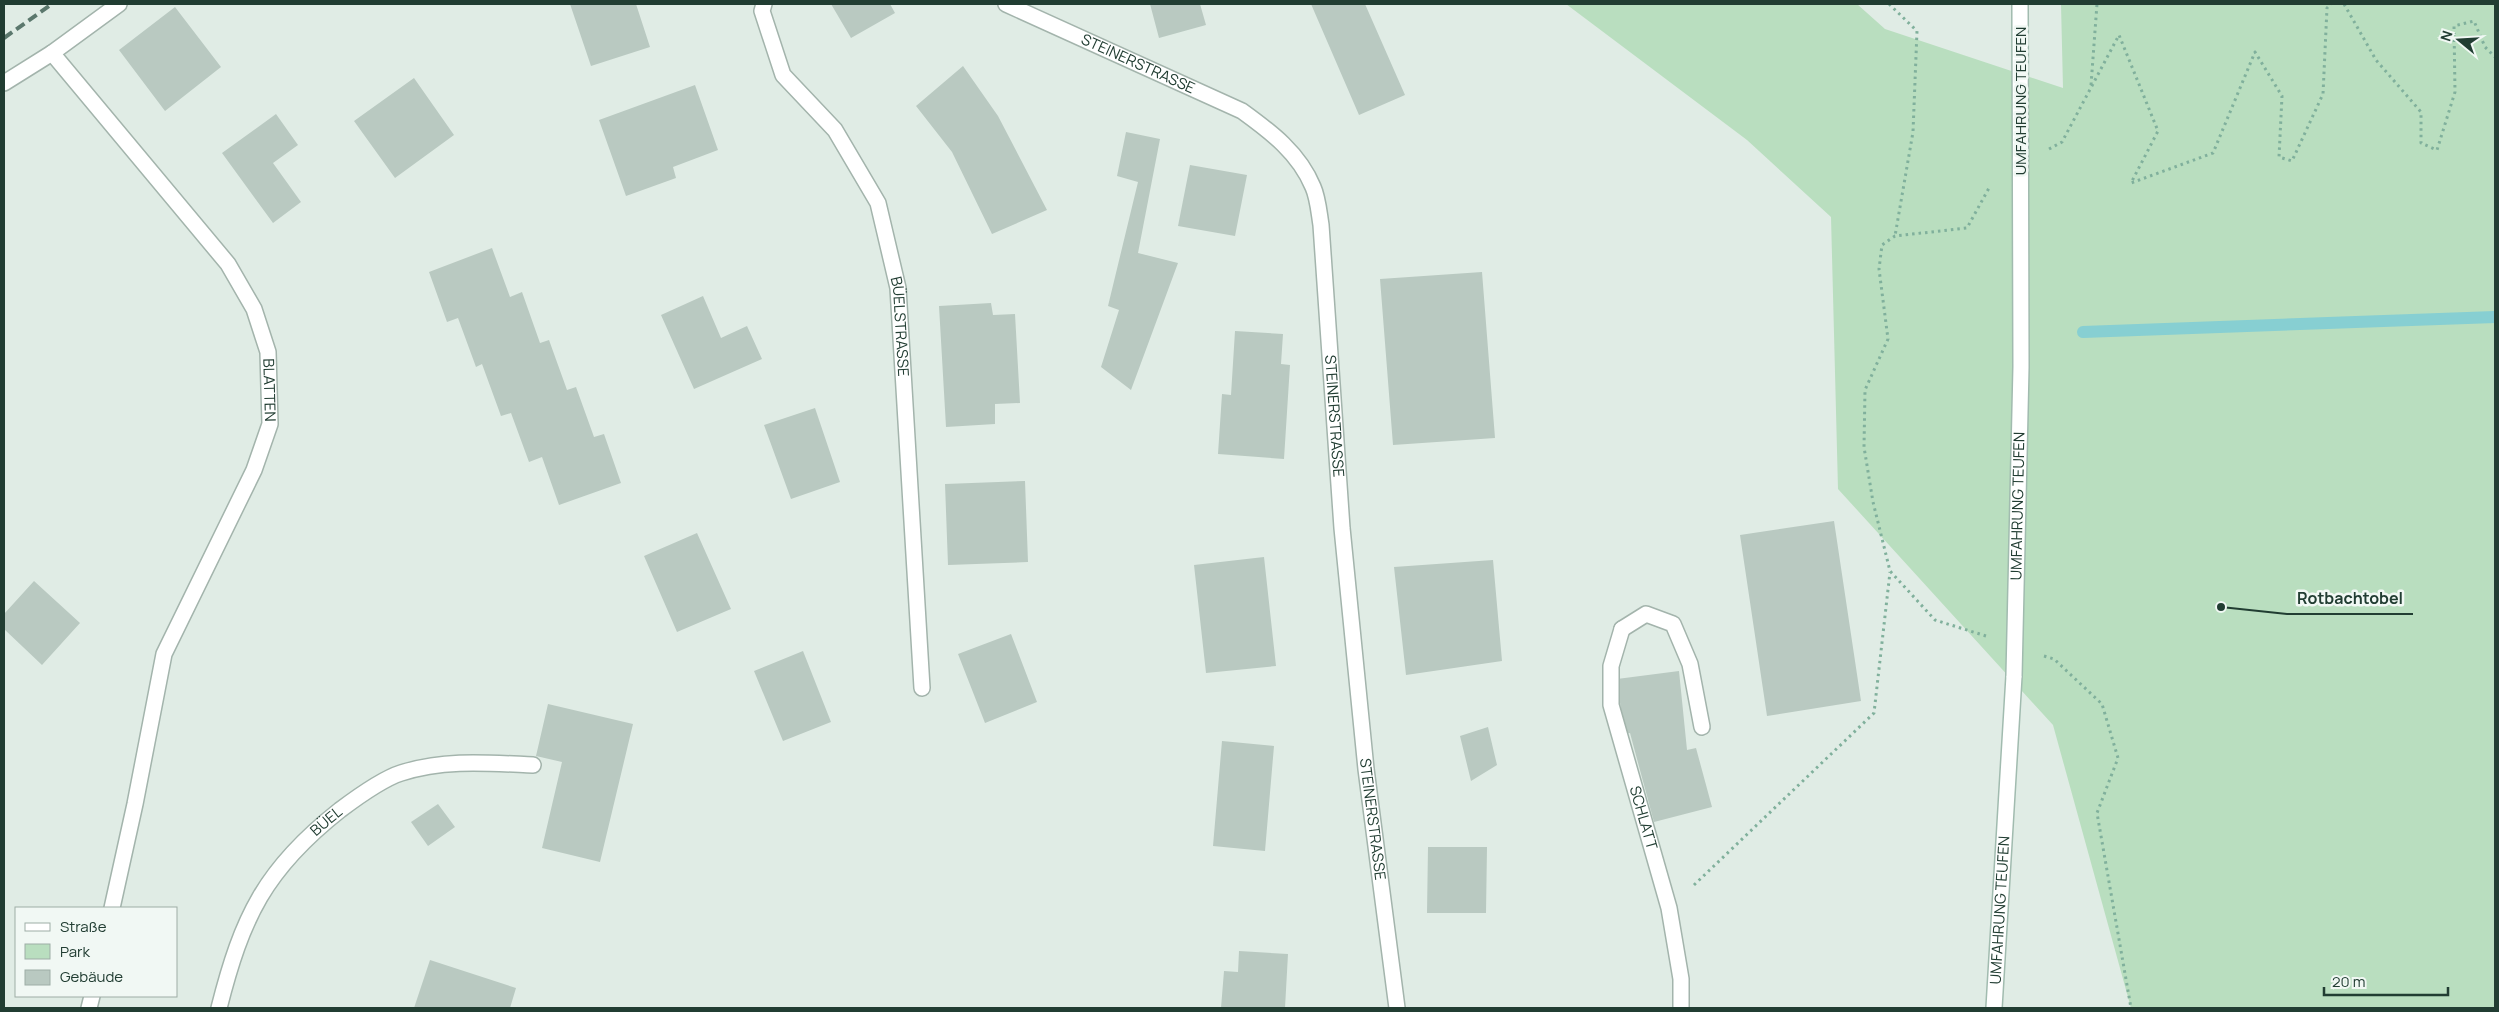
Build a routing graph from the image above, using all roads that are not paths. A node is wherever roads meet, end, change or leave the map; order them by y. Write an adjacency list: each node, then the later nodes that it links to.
1 (119, 4): 5 (street)
2 (764, 4): 7 (street, BÜELSTRASSE)
3 (1006, 4): 12 (street, STEINERSTRASSE)
4 (2020, 4): 14 (street, UMFAHRUNG TEUFEN, bridge)
5 (52, 52): 6 (street); 10 (street, BLATTEN)
6 (4, 83)
7 (922, 688)
8 (1702, 727): 13 (street, SCHLATT)
9 (532, 765): 11 (street, BÜEL)
10 (112, 907)
11 (219, 1008)
12 (1397, 1008)
13 (1681, 1008)
14 (1994, 1008)

